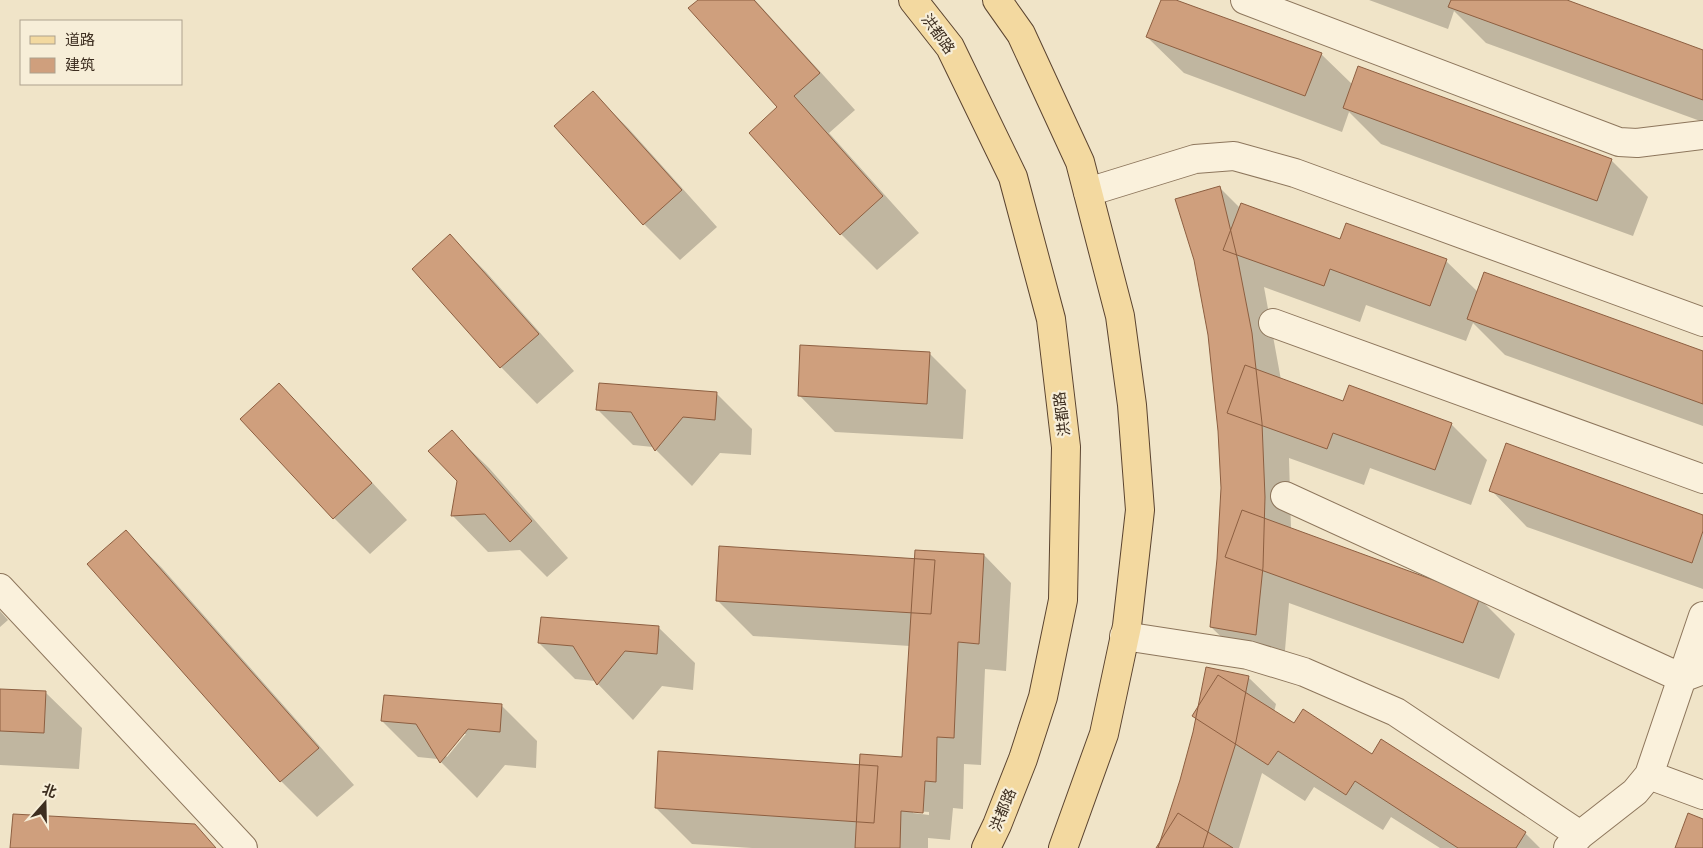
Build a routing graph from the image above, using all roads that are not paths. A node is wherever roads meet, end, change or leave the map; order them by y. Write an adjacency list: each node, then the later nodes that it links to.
1 (913, 0): 18 (main road, 洪都路)
2 (998, 0): 5 (main road)
3 (1245, 0): 4 (lane)
4 (1703, 135)
5 (1088, 192): 6 (lane); 12 (main road)
6 (1703, 322)
7 (1273, 323): 8 (lane)
8 (1703, 479)
9 (1284, 496): 13 (lane)
10 (0, 588): 17 (lane)
11 (1703, 616): 13 (lane)
12 (1124, 636): 16 (lane); 19 (main road)
13 (1692, 674): 14 (lane)
14 (1649, 775): 15 (lane); 16 (lane)
15 (1703, 795)
16 (1574, 842)
17 (243, 848)
18 (986, 848)
19 (1062, 848)

